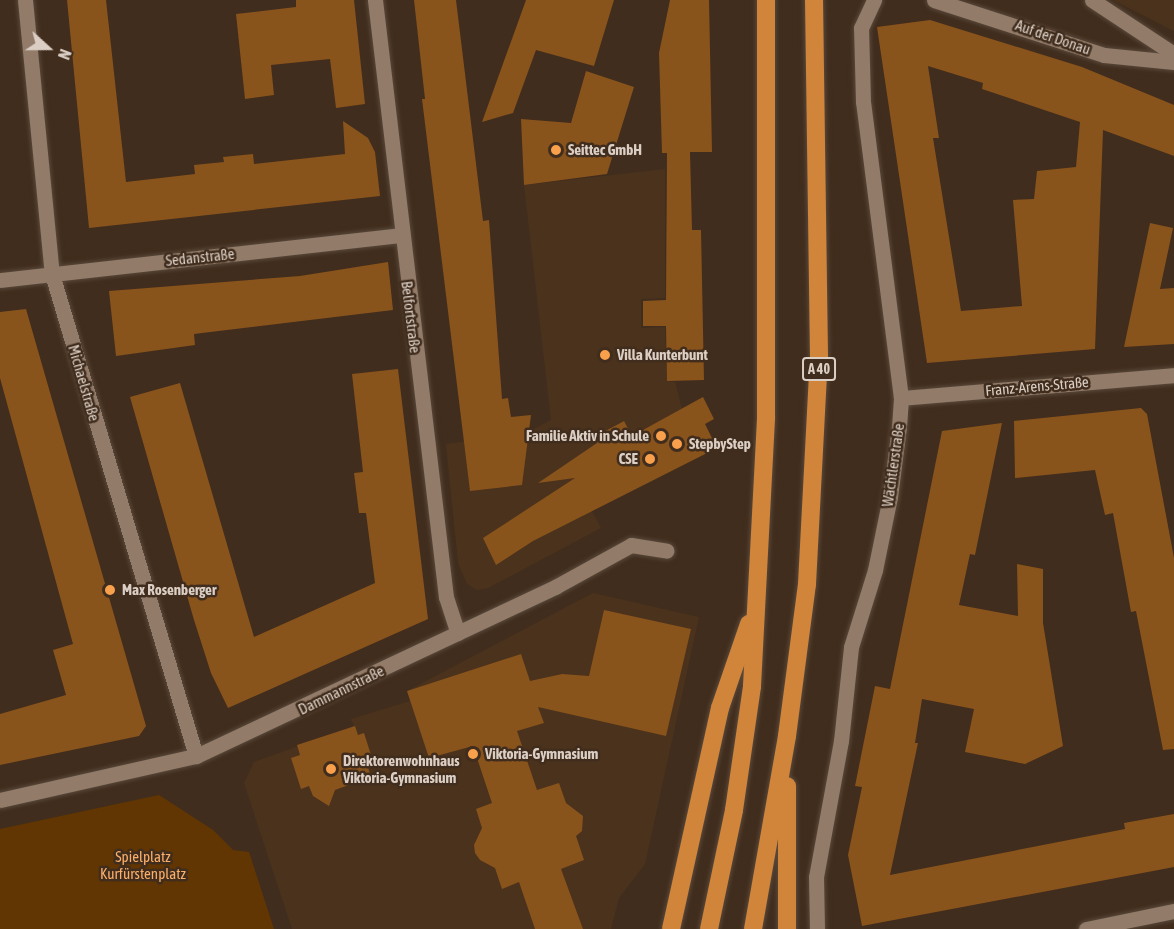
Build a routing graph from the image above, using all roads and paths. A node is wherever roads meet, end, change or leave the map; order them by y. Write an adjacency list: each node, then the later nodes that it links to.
1 (25, 0): 11 (street, Michaelstraße)
2 (375, 0): 10 (street, Belfortstraße)
3 (766, 0): 16 (highway)
4 (814, 0): 18 (highway, A 40)
5 (874, 0): 14 (street, Wächtlerstraße)
6 (934, 0): 9 (street, Auf der Donau)
7 (1092, 0): 8 (street)
8 (1174, 54)
9 (1174, 63)
10 (401, 236): 11 (street, Sedanstraße); 17 (street, Belfortstraße)
11 (52, 274): 12 (street, Sedanstraße); 19 (street, Michaelstraße)
12 (0, 280)
13 (1173, 380): 14 (street, Franz-Arens-Straße)
14 (901, 398): 26 (street, Wächtlerstraße)
15 (667, 551): 17 (street, Dammannstraße)
16 (756, 602): 22 (highway); 23 (highway)
17 (458, 633): 19 (street, Dammannstraße)
18 (787, 736): 24 (highway, A 40); 25 (highway)
19 (196, 756): 20 (street, Dammannstraße)
20 (0, 800)
21 (1174, 911): 27 (street)
22 (671, 929)
23 (709, 929)
24 (753, 929)
25 (787, 929)
26 (817, 929)
27 (1086, 929)

